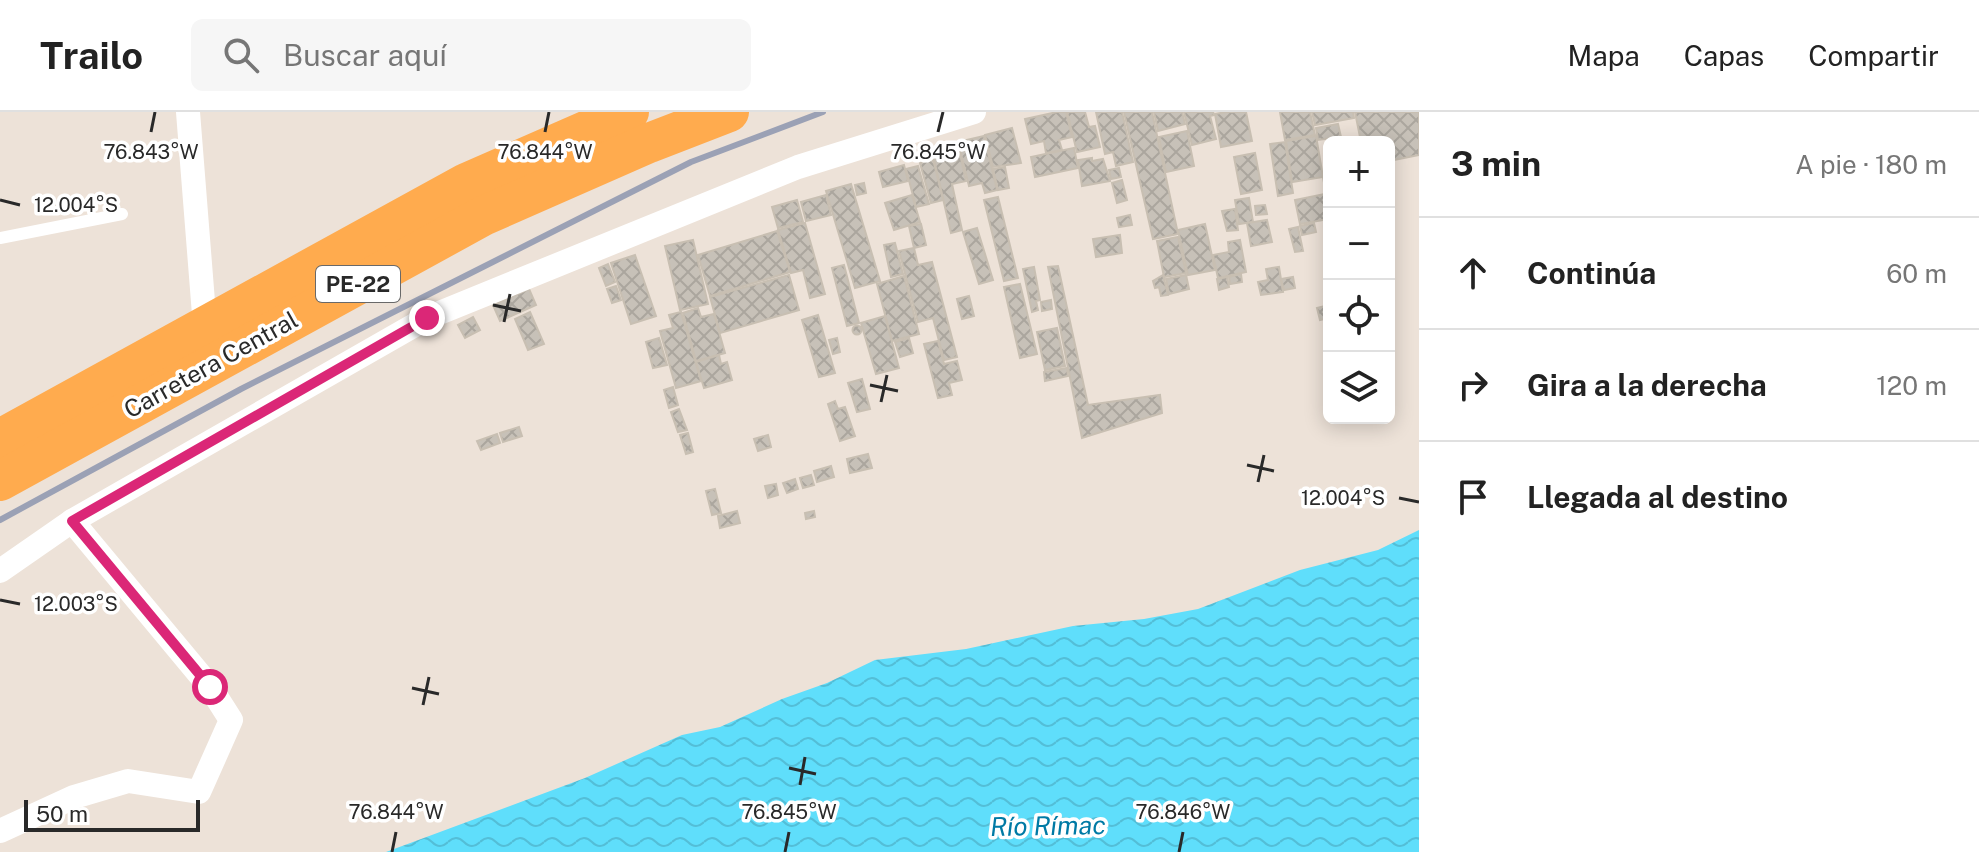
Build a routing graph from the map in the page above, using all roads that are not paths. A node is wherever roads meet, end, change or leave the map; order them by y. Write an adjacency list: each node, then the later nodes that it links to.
1 (188, 112): 7 (street)
2 (629, 112): 7 (highway, Carretera Central / PE-22)
3 (729, 112): 9 (highway, Carretera Central / PE-22)
4 (974, 112): 10 (street)
5 (122, 214): 6 (lane)
6 (0, 238)
7 (205, 327): 8 (highway, Carretera Central / PE-22)
8 (0, 439)
9 (0, 481)
10 (72, 521): 11 (street); 12 (street)
11 (0, 571)
12 (0, 831)

